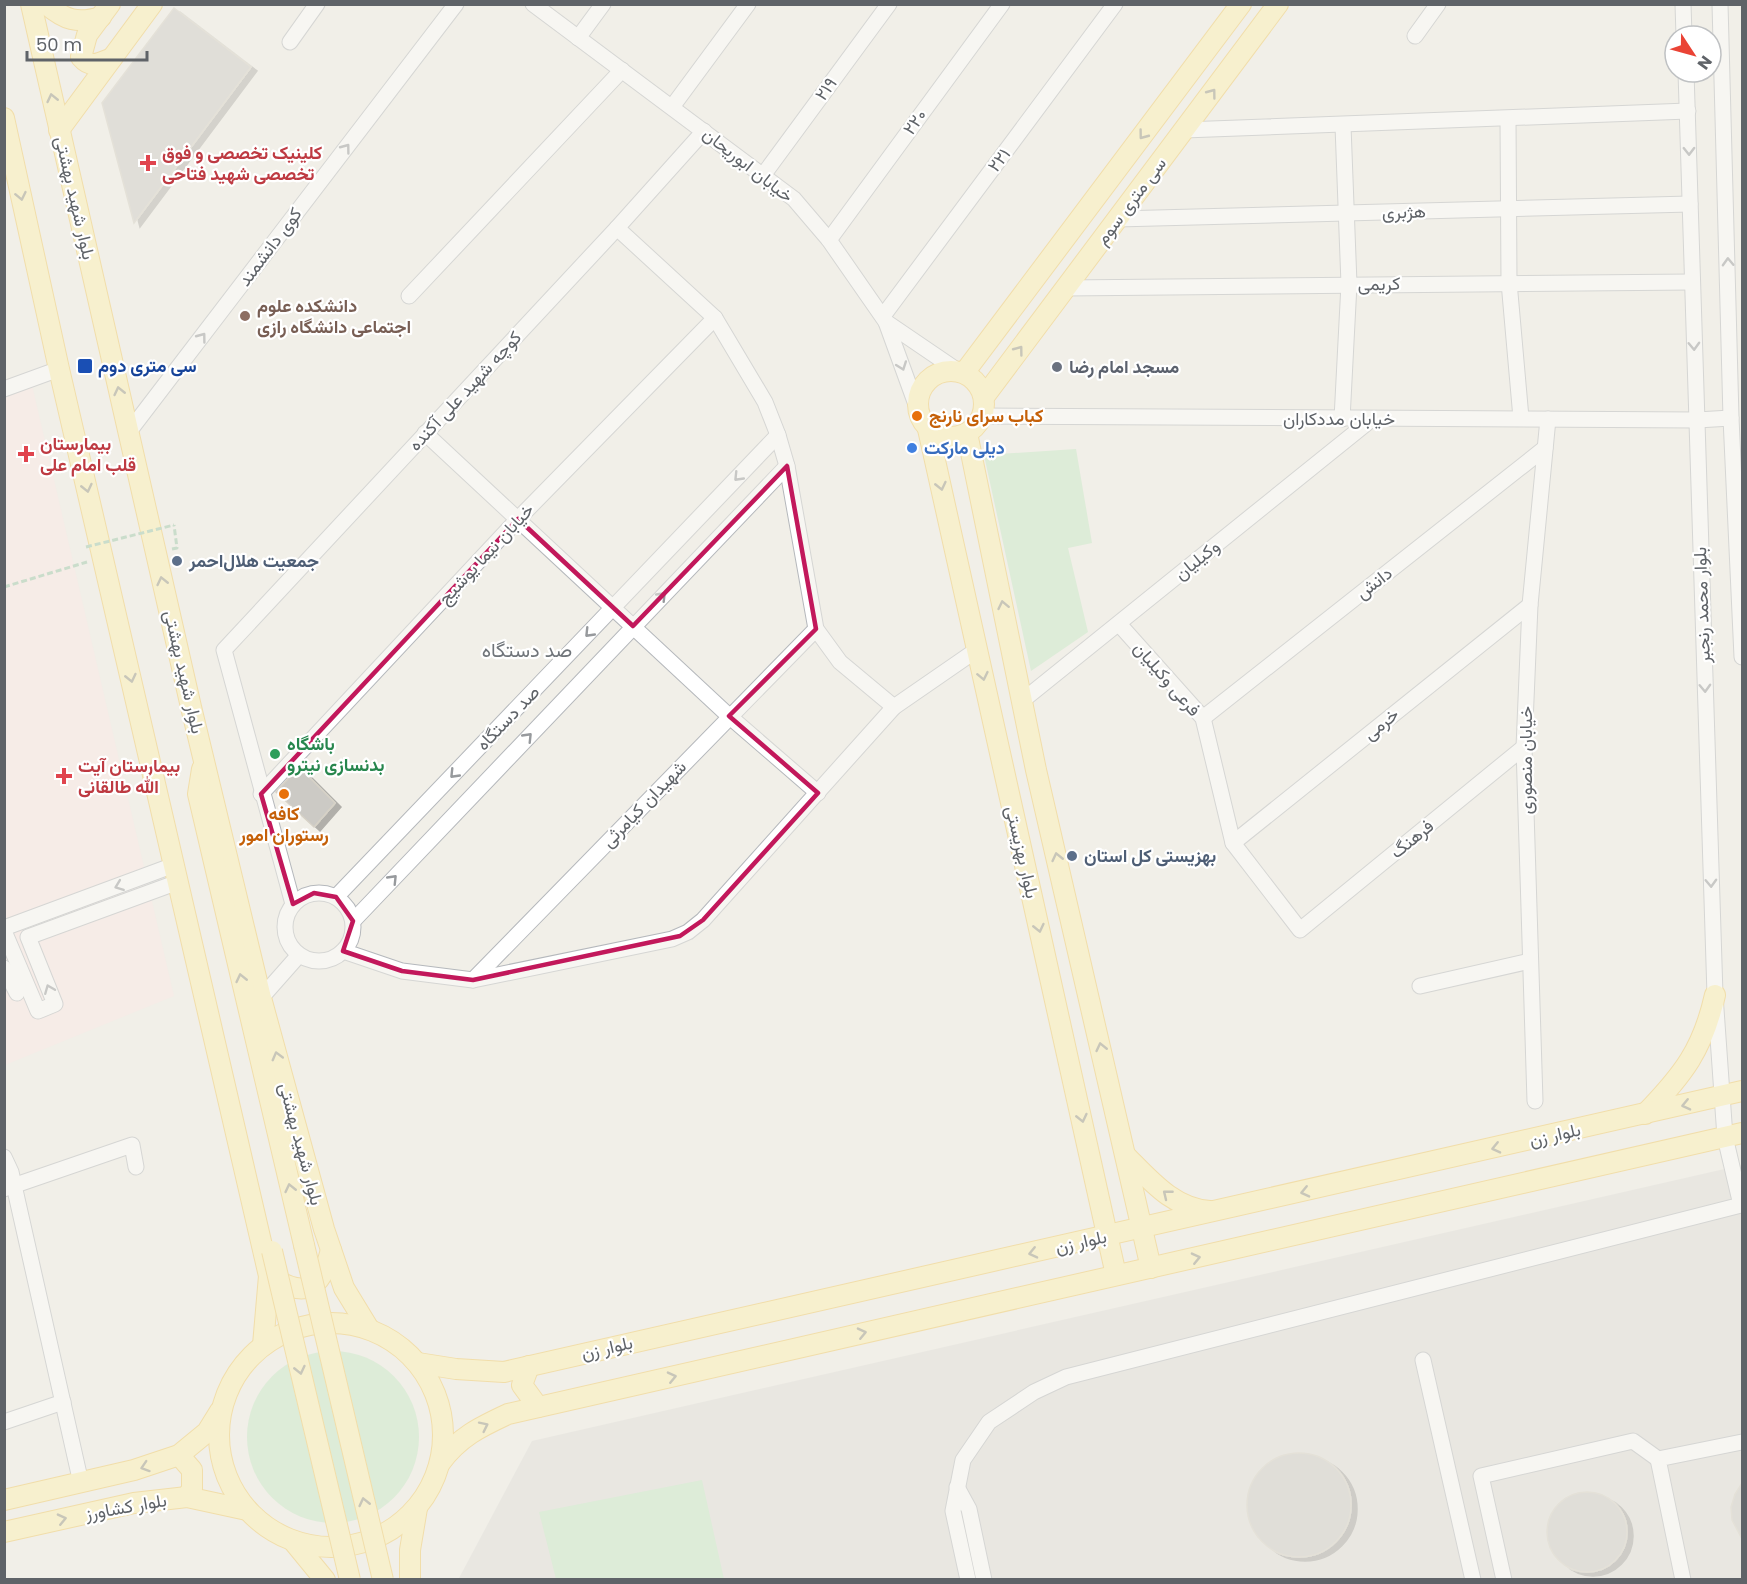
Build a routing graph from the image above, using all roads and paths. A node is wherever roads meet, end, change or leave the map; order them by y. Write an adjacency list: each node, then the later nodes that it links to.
1 (31, 4): 30 (main road, بلوار شهید بهشتی, one-way to 1)
2 (46, 4): 17 (main road)
3 (152, 4): 22 (main road)
4 (317, 4): 21 (street)
5 (456, 4): 60 (street, کوی دانشمند, one-way to 5)
6 (533, 4): 20 (street, خیابان ابوریحان)
7 (603, 4): 20 (street)
8 (748, 4): 25 (street)
9 (889, 4): 33 (street, ۲۱۹)
10 (1002, 4): 39 (street, ۲۲۰)
11 (1115, 4): 47 (street, ۲۲۱)
12 (1241, 4): 49 (main road, سی متری سوم, one-way to 49)
13 (1278, 4): 31 (main road, سی متری سوم, one-way to 13)
14 (1438, 4): 19 (street)
15 (1683, 4): 18 (street)
16 (1720, 4): 43 (street, بلوار محمد رنجبر, one-way to 16)
17 (106, 11): 22 (main road)
18 (1684, 24)
19 (1415, 36)
20 (578, 38): 23 (street, خیابان ابوریحان)
21 (290, 42)
22 (112, 58): 30 (main road)
23 (622, 70): 25 (street, خیابان ابوریحان); 45 (street)
24 (1687, 84): 26 (street, بلوار محمد رنجبر)
25 (672, 107): 32 (street, خیابان ابوریحان)
26 (1688, 111): 28 (street); 34 (street, بلوار محمد رنجبر, one-way to 34)
27 (4, 118): 48 (main road, one-way to 48)
28 (1508, 119): 29 (street); 35 (street)
29 (1343, 126): 31 (street); 36 (street)
30 (59, 130): 60 (main road, بلوار شهید بهشتی, one-way to 30)
31 (1184, 130): 37 (main road, سی متری سوم)
32 (704, 131): 33 (street, خیابان ابوریحان); 38 (street, کوچه شهید علی آکنده)
33 (764, 174): 39 (street, خیابان ابوریحان)
34 (1690, 204): 35 (street, هژبری); 41 (street, بلوار محمد رنجبر)
35 (1509, 210): 36 (street, هژبری); 40 (street)
36 (1346, 213): 37 (street, هژبری); 42 (street)
37 (1117, 219): 44 (main road, سی متری سوم)
38 (617, 228): 46 (street); 61 (street, کوچه شهید علی آکنده)
39 (829, 240): 47 (street, خیابان ابوریحان)
40 (1509, 282): 41 (street, کریمی); 42 (street, کریمی); 53 (street)
41 (1692, 282): 58 (street, بلوار محمد رنجبر, one-way to 58)
42 (1349, 284): 44 (street, کریمی); 55 (street)
43 (1736, 287): 54 (street, بلوار محمد رنجبر)
44 (1065, 288): 51 (main road, سی متری سوم, one-way to 44)
45 (409, 296)
46 (715, 318): 63 (street); 67 (street, خیابان نیما یوشیج)
47 (884, 319): 49 (street); 52 (street, خیابان ابوریحان, one-way to 52)
48 (59, 369): 50 (street); 69 (main road, one-way to 69)
49 (961, 372): 51 (main road); 52 (main road)
50 (4, 389)
51 (983, 406): 55 (street, خیابان مددکاران); 62 (main road)
52 (918, 410): 59 (main road)
53 (1521, 418): 56 (street, خیابان مددکاران); 57 (street, خیابان مددکاران)
54 (1731, 418): 58 (street, خیابان مددکاران); 64 (street, بلوار محمد رنجبر)
55 (1342, 419): 56 (street, خیابان مددکاران)
56 (1372, 419): 73 (street, وکیلیان)
57 (1548, 419): 58 (street, خیابان مددکاران); 65 (street, خیابان منصوری)
58 (1697, 420): 102 (street, بلوار محمد رنجبر, one-way to 102)
59 (928, 429): 62 (main road); 76 (main road, بلوار بهزیستی, one-way to 76)
60 (128, 433): 83 (main road, بلوار شهید بهشتی, one-way to 60)
61 (425, 433): 67 (street); 88 (street, کوچه شهید علی آکنده)
62 (967, 433): 78 (main road, بلوار بهزیستی, one-way to 62)
63 (778, 435): 66 (street); 72 (street, صد دستگاه, one-way to 72)
64 (1737, 440): 77 (street, بلوار محمد رنجبر)
65 (1545, 448): 71 (street, خیابان منصوری); 81 (street, دانش)
66 (787, 466): 74 (street, صد دستگاه, one-way to 66); 75 (street)
67 (518, 519): 72 (street); 88 (street, خیابان نیما یوشیج)
68 (177, 548): 69 (path, bridge)
69 (94, 552): 70 (path); 84 (main road, one-way to 84)
70 (4, 587)
71 (1530, 605): 82 (street, خیابان منصوری); 89 (street, خرمی)
72 (613, 608): 74 (street); 91 (street, صد دستگاه, one-way to 91)
73 (1119, 624): 78 (street, وکیلیان); 81 (street, فرعی وکیلیان)
74 (633, 626): 80 (street); 93 (street, صد دستگاه, one-way to 74)
75 (816, 629): 79 (street); 80 (street, شهیدان کیامرثی)
76 (978, 649): 79 (street); 86 (main road, بلوار بهزیستی, one-way to 86)
77 (1743, 657)
78 (1022, 701): 85 (main road, بلوار بهزیستی)
79 (894, 707): 87 (street)
80 (729, 716): 87 (street); 99 (street, شهیدان کیامرثی)
81 (1203, 718): 89 (street, فرعی وکیلیان)
82 (1524, 747): 89 (street, فرهنگ); 97 (street, خیابان منصوری)
83 (203, 756): 103 (main road, بلوار شهید بهشتی); 143 (main road, one-way to 83, bridge)
84 (152, 769): 90 (main road); 142 (main road, one-way to 142, bridge)
85 (1036, 770): 86 (main road); 109 (main road, بلوار بهزیستی, one-way to 85)
86 (1005, 774): 115 (main road, بلوار بهزیستی, one-way to 115)
87 (818, 793): 99 (street)
88 (261, 794): 92 (street)
89 (1233, 843)
90 (176, 874): 94 (street, one-way to 94); 94 (street, one-way to 90); 119 (main road)
91 (336, 897): 92 (street); 93 (street)
92 (293, 904): 96 (street)
93 (353, 921): 95 (street)
94 (4, 930)
95 (344, 951): 96 (street); 99 (street)
96 (299, 955): 103 (street)
97 (1530, 961): 100 (street); 106 (street, خیابان منصوری)
98 (4, 968): 101 (street)
99 (473, 980)
100 (1420, 986)
101 (17, 993)
102 (1715, 995): 105 (street, بلوار محمد رنجبر); 107 (main road)
103 (261, 998): 116 (main road, بلوار شهید بهشتی, one-way to 103)
104 (1743, 1091): 105 (main road, بلوار زن)
105 (1720, 1096): 107 (main road, بلوار زن, one-way to 107); 108 (street, بلوار محمد رنجبر)
106 (1535, 1101)
107 (1644, 1114): 113 (main road, بلوار زن, one-way to 113)
108 (1734, 1135): 117 (main road, one-way to 108); 134 (street, بلوار محمد رنجبر)
109 (1126, 1156): 113 (main road, one-way to 109); 114 (main road, بلوار بهزیستی)
110 (4, 1157): 112 (street)
111 (136, 1167): 112 (street)
112 (9, 1187): 125 (street)
113 (1219, 1212): 114 (main road, بلوار زن)
114 (1143, 1229): 115 (main road, بلوار زن); 117 (main road, بلوار بهزیستی)
115 (1108, 1236): 118 (main road, بلوار بهزیستی); 124 (main road, بلوار زن, one-way to 124)
116 (331, 1250): 119 (main road); 120 (main road, بلوار شهید بهشتی)
117 (1151, 1268): 118 (main road)
118 (1116, 1275): 126 (main road, one-way to 118)
119 (269, 1276): 121 (main road)
120 (369, 1329): 121 (main road); 123 (main road)
121 (263, 1345): 127 (main road)
122 (1423, 1360): 147 (street)
123 (418, 1363): 124 (main road, بلوار زن); 132 (main road)
124 (529, 1366): 126 (main road)
125 (63, 1402): 128 (street); 133 (street)
126 (538, 1407): 132 (main road, one-way to 126)
127 (222, 1408): 130 (main road, بلوار کشاورز); 138 (main road)
128 (4, 1422)
129 (1743, 1442): 131 (street)
130 (179, 1455): 133 (main road, بلوار کشاورز, one-way to 133); 135 (main road)
131 (1658, 1459): 148 (street); 149 (street)
132 (440, 1463): 137 (main road)
133 (81, 1483): 136 (main road, بلوار کشاورز)
134 (957, 1487): 145 (street); 146 (street)
135 (187, 1497): 138 (main road, بلوار کشاورز); 139 (main road, بلوار کشاورز, one-way to 135)
136 (4, 1500)
137 (417, 1508): 140 (main road); 144 (main road)
138 (247, 1510): 140 (main road)
139 (4, 1532)
140 (293, 1541): 141 (main road)
141 (326, 1580)
142 (350, 1580)
143 (383, 1580)
144 (410, 1580)
145 (968, 1580)
146 (984, 1580)
147 (1473, 1580)
148 (1503, 1580)
149 (1683, 1580)

